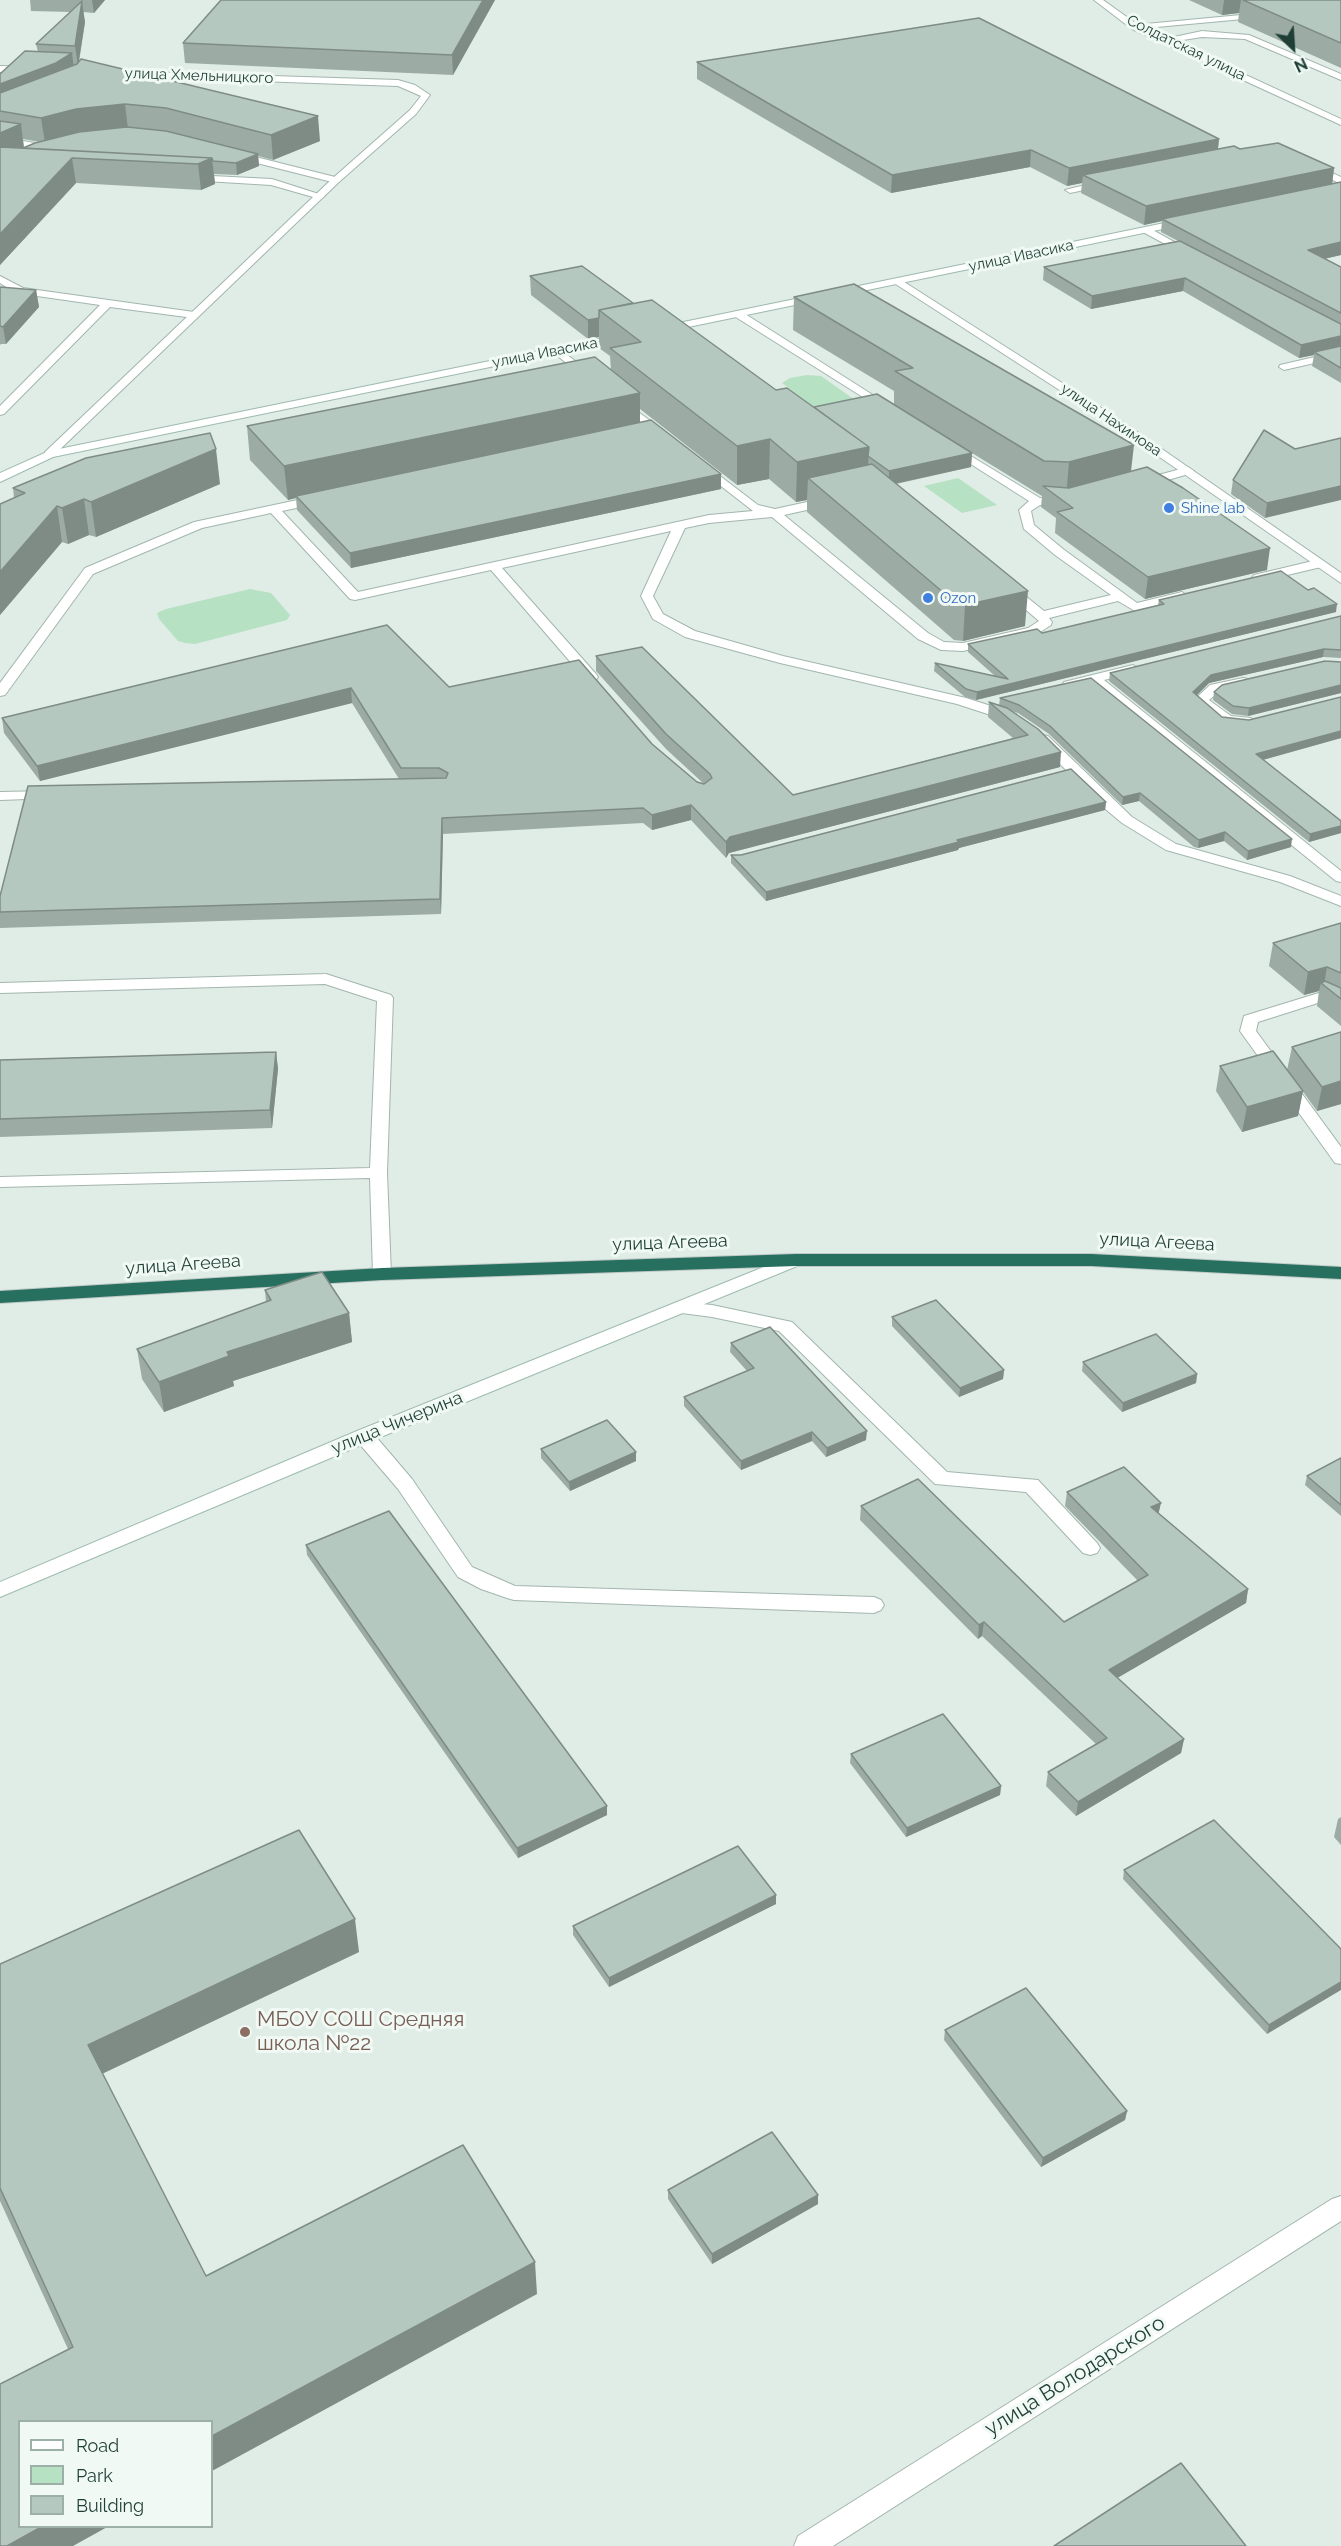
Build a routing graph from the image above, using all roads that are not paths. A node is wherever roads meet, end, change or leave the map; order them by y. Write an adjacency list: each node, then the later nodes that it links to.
1 (1098, 0): 3 (street, Солдатская улица)
2 (1268, 14): 3 (street)
3 (1135, 27): 4 (street, Солдатская улица)
4 (1164, 40): 8 (street); 9 (street, Солдатская улица)
5 (0, 69): 6 (street)
6 (44, 70)
7 (111, 73): 17 (street, улица Хмельницкого)
8 (1341, 77)
9 (1341, 122)
10 (0, 140): 12 (street)
11 (58, 145): 12 (street)
12 (46, 148): 14 (street)
13 (224, 152): 17 (street)
14 (25, 155)
15 (1299, 161): 19 (street)
16 (177, 177): 23 (street)
17 (336, 180): 23 (street)
18 (1115, 181): 21 (street)
19 (1341, 181)
20 (1341, 189): 22 (street)
21 (1070, 190)
22 (1329, 192)
23 (320, 196): 33 (street)
24 (1192, 220): 25 (street, улица Ивасика)
25 (1146, 230): 26 (street); 28 (street, улица Ивасика)
26 (1197, 257)
27 (0, 279): 29 (street)
28 (898, 281): 32 (street, улица Ивасика); 45 (street, улица Нахимова)
29 (20, 291): 30 (street); 31 (street)
30 (0, 295)
31 (108, 303): 33 (street); 39 (street)
32 (738, 314): 34 (street, улица Ивасика); 40 (street)
33 (194, 315): 43 (street)
34 (665, 332)
35 (633, 335): 36 (street, улица Ивасика)
36 (558, 351): 42 (street); 43 (street, улица Ивасика)
37 (1341, 354): 38 (street)
38 (1284, 367)
39 (0, 412)
40 (897, 414)
41 (937, 438): 51 (street)
42 (673, 443)
43 (49, 454): 46 (street)
44 (691, 457): 53 (street)
45 (1188, 471): 47 (street); 56 (street, улица Нахимова)
46 (0, 478)
47 (1132, 486)
48 (332, 497): 52 (street)
49 (839, 499): 53 (street)
50 (1077, 500): 51 (street)
51 (1037, 501): 62 (street)
52 (274, 509): 57 (street); 68 (street)
53 (775, 513): 54 (street); 63 (street)
54 (680, 525): 57 (street); 71 (street)
55 (1341, 562): 56 (street)
56 (1318, 565): 58 (street, улица Нахимова); 59 (street)
57 (494, 566): 69 (street)
58 (1341, 579)
59 (1248, 580)
60 (1001, 583): 63 (street)
61 (1192, 594): 62 (street)
62 (1119, 597): 63 (street)
63 (1041, 616)
64 (1150, 665): 66 (street)
65 (1258, 678): 72 (street)
66 (1094, 679): 67 (street); 77 (street)
67 (1051, 689)
68 (0, 692)
69 (604, 692)
70 (997, 701): 71 (street)
71 (975, 705): 73 (street)
72 (1260, 719)
73 (1075, 770): 74 (street); 78 (street)
74 (1052, 776)
75 (60, 795): 76 (street)
76 (0, 796)
77 (1341, 878)
78 (1341, 901)
79 (0, 988): 82 (street)
80 (1341, 1006): 81 (street)
81 (1341, 1159)
82 (378, 1173): 83 (street); 86 (street)
83 (0, 1182)
84 (796, 1260): 85 (highway, улица Агеева); 86 (highway, улица Агеева); 88 (street, улица Чичерина)
85 (1341, 1273)
86 (382, 1274): 87 (highway, улица Агеева)
87 (0, 1298)
88 (680, 1308): 89 (street, улица Чичерина); 90 (street)
89 (364, 1436): 91 (street, улица Чичерина); 92 (street)
90 (1090, 1548)
91 (0, 1590)
92 (874, 1605)
93 (1341, 2207): 94 (street, улица Володарского)
94 (808, 2546)

